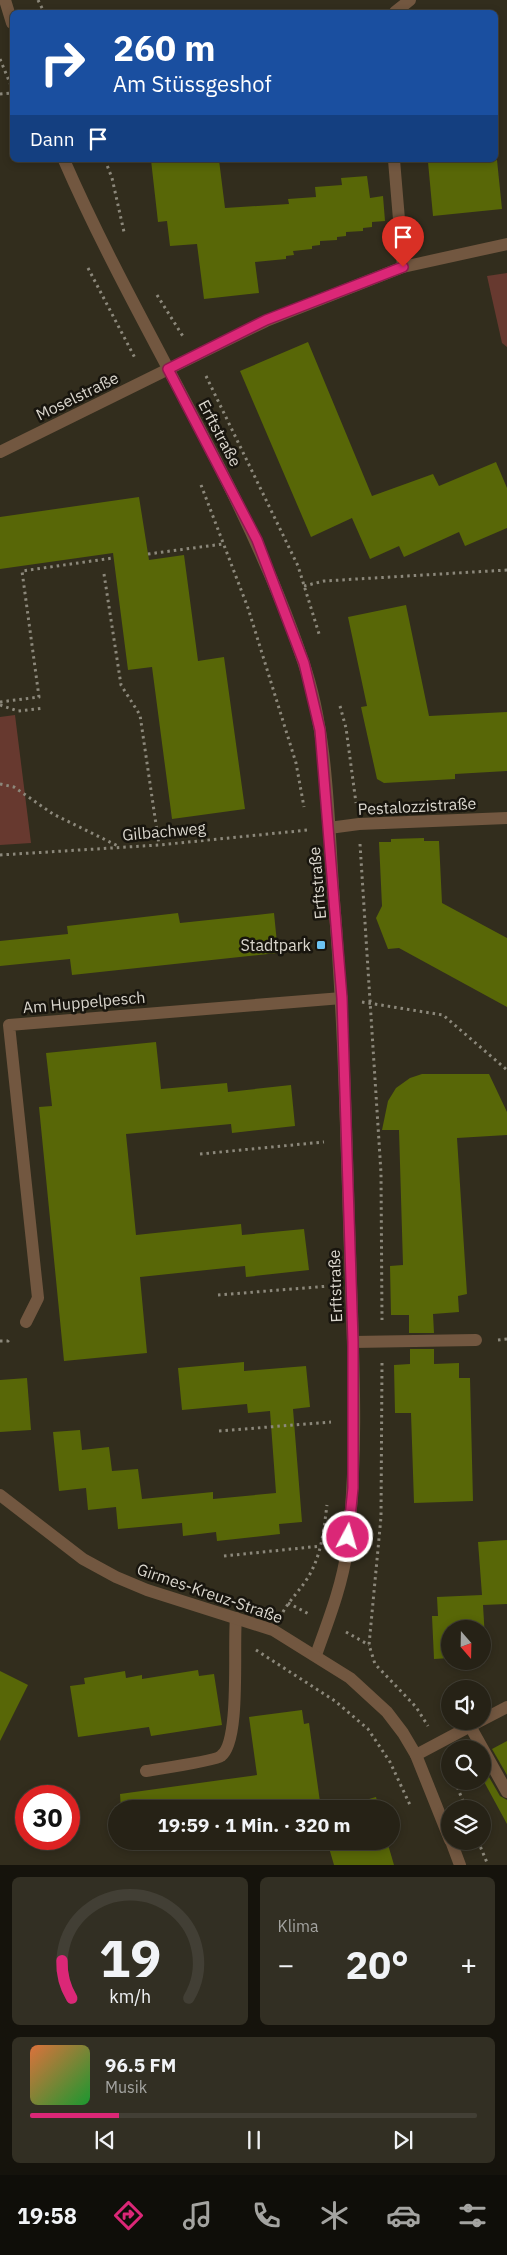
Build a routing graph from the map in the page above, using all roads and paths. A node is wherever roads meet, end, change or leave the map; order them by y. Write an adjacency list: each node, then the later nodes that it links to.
1 (5, 0): 4 (street)
2 (410, 0): 3 (street)
3 (397, 10)
4 (10, 16)
5 (0, 59): 6 (path)
6 (10, 83)
7 (65, 162): 12 (street, Erftstraße)
8 (394, 162): 11 (street)
9 (507, 244): 11 (street, Moselstraße)
10 (85, 262): 13 (path)
11 (403, 267): 12 (street, Moselstraße)
12 (168, 369): 13 (street, Moselstraße); 21 (street, Erftstraße)
13 (146, 380): 14 (street, Moselstraße)
14 (0, 452)
15 (199, 479): 16 (path)
16 (223, 544): 17 (path); 22 (path)
17 (148, 554)
18 (113, 558): 23 (path)
19 (507, 570): 21 (path)
20 (104, 574): 33 (path)
21 (280, 595): 22 (path); 30 (street, Erftstraße)
22 (248, 608): 26 (path)
23 (0, 704): 24 (path)
24 (44, 708)
25 (0, 784): 34 (path)
26 (306, 815)
27 (507, 818): 29 (street, Pestalozzistraße)
28 (307, 822): 31 (path)
29 (359, 824): 30 (street, Pestalozzistraße); 37 (path)
30 (329, 828): 31 (path, Gilbachweg); 36 (street, Erftstraße)
31 (309, 830): 32 (path); 33 (path, Gilbachweg)
32 (310, 840)
33 (159, 845): 34 (path, Gilbachweg)
34 (121, 847): 35 (path, Gilbachweg)
35 (0, 855)
36 (342, 998): 37 (path); 47 (street, Am Huppelpesch); 50 (street, Erftstraße)
37 (369, 1003): 38 (path); 49 (path)
38 (507, 1070)
39 (324, 1132): 40 (path)
40 (324, 1142): 41 (path); 42 (path)
41 (325, 1152)
42 (200, 1154)
43 (329, 1277): 44 (path)
44 (329, 1286): 45 (path, Erftstraße); 46 (path)
45 (218, 1295)
46 (330, 1295)
47 (26, 1322)
48 (476, 1340): 49 (street)
49 (382, 1341): 50 (street); 66 (path)
50 (353, 1342): 61 (street, Erftstraße)
51 (332, 1413): 52 (path)
52 (331, 1422): 53 (path); 54 (path)
53 (219, 1431)
54 (331, 1432)
55 (0, 1495): 59 (street, Girmes-Kreuz-Straße)
56 (328, 1500): 57 (path)
57 (321, 1546): 58 (path); 60 (path)
58 (224, 1556)
59 (236, 1618): 60 (street, Girmes-Kreuz-Straße); 69 (street)
60 (273, 1630): 61 (street, Girmes-Kreuz-Straße); 71 (path)
61 (316, 1655): 68 (street, Girmes-Kreuz-Straße)
62 (507, 1707): 63 (street)
63 (491, 1715)
64 (463, 1730): 66 (street)
65 (481, 1730): 70 (street)
66 (438, 1744): 67 (path); 68 (street)
67 (441, 1750)
68 (416, 1755): 72 (street, Girmes-Kreuz-Straße)
69 (146, 1771)
70 (507, 1792)
71 (413, 1811)
72 (441, 1818)
73 (454, 1850): 75 (street, Girmes-Kreuz-Straße)
74 (482, 1850): 76 (path)
75 (460, 1865)
76 (488, 1865)

